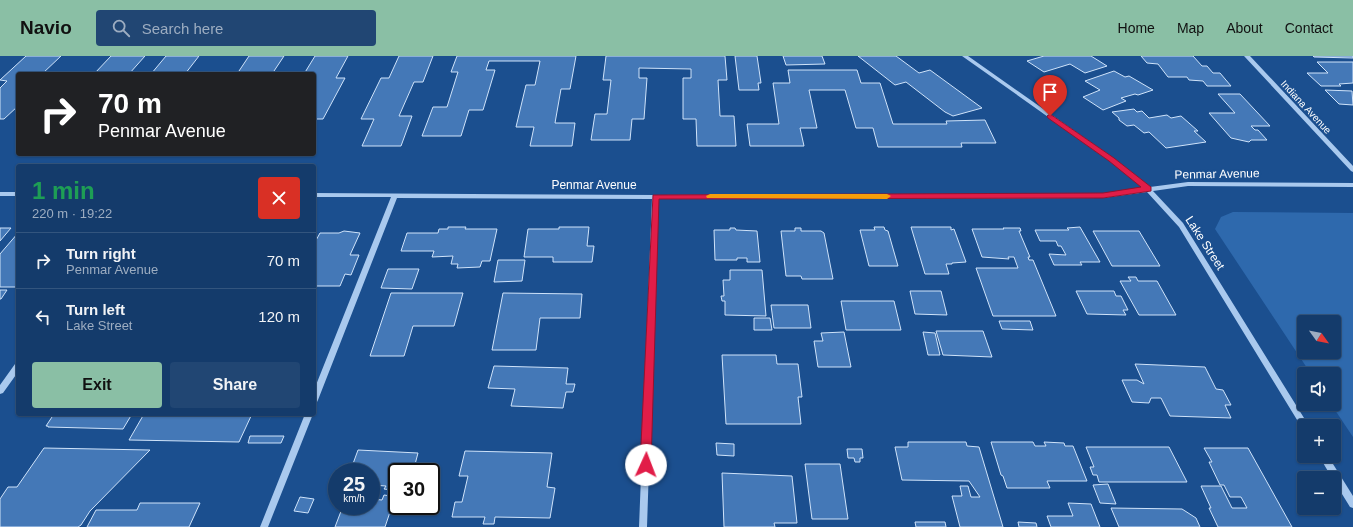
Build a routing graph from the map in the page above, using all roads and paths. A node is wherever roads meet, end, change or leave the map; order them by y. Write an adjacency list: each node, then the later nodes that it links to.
1 (964, 56): 5 (street, Lake Street)
2 (1247, 56): 3 (street, Indiana Avenue)
3 (1353, 170)
4 (1353, 185): 5 (street, Penmar Avenue)
5 (1148, 189): 10 (street, Penmar Avenue); 15 (street, Lake Street)
6 (0, 194): 7 (street)
7 (16, 194)
8 (316, 195): 9 (street, Penmar Avenue)
9 (396, 195): 10 (street, Penmar Avenue); 13 (street)
10 (656, 197): 19 (street)
11 (16, 369): 12 (street)
12 (0, 390)
13 (316, 395)
14 (308, 416): 18 (street)
15 (1301, 419)
16 (1327, 463): 17 (street)
17 (1353, 504)
18 (264, 527)
19 (643, 527)

